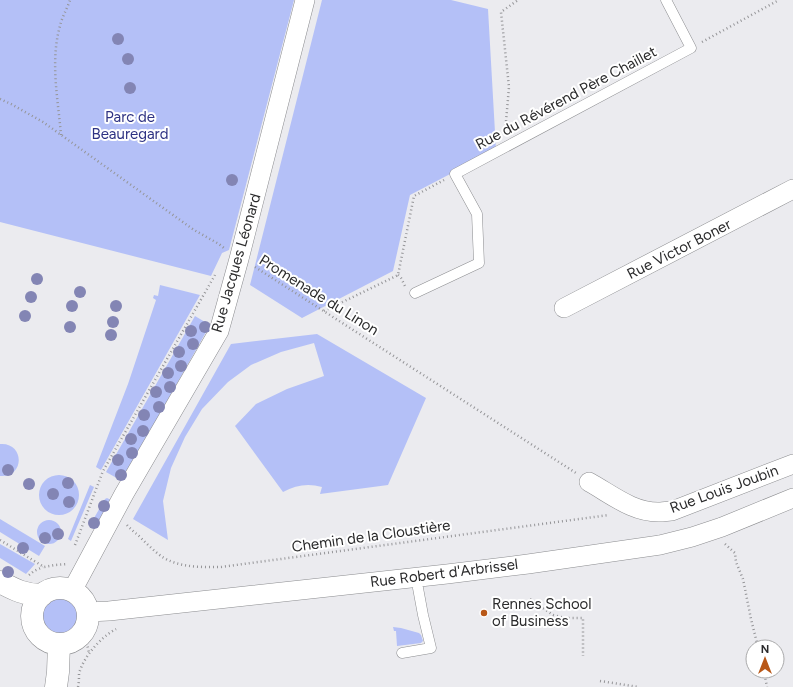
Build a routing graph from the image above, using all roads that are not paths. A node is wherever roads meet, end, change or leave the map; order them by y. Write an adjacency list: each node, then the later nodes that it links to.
1 (305, 0): 11 (street, Rue Jacques Léonard)
2 (666, 0): 4 (lane, Rue du Révérend Père Chaillet)
3 (793, 189): 5 (street, Rue Victor Boner)
4 (415, 293)
5 (564, 308)
6 (793, 464): 7 (street, Rue Louis Joubin)
7 (589, 482)
8 (793, 498): 15 (street, Rue Robert d'Arbrissel)
9 (0, 582): 12 (street)
10 (418, 588): 17 (lane)
11 (72, 591): 12 (street); 15 (street)
12 (42, 595): 14 (street)
13 (0, 597): 14 (street)
14 (33, 622): 16 (street)
15 (86, 622): 16 (street)
16 (59, 644): 18 (street)
17 (402, 653)
18 (56, 687)

